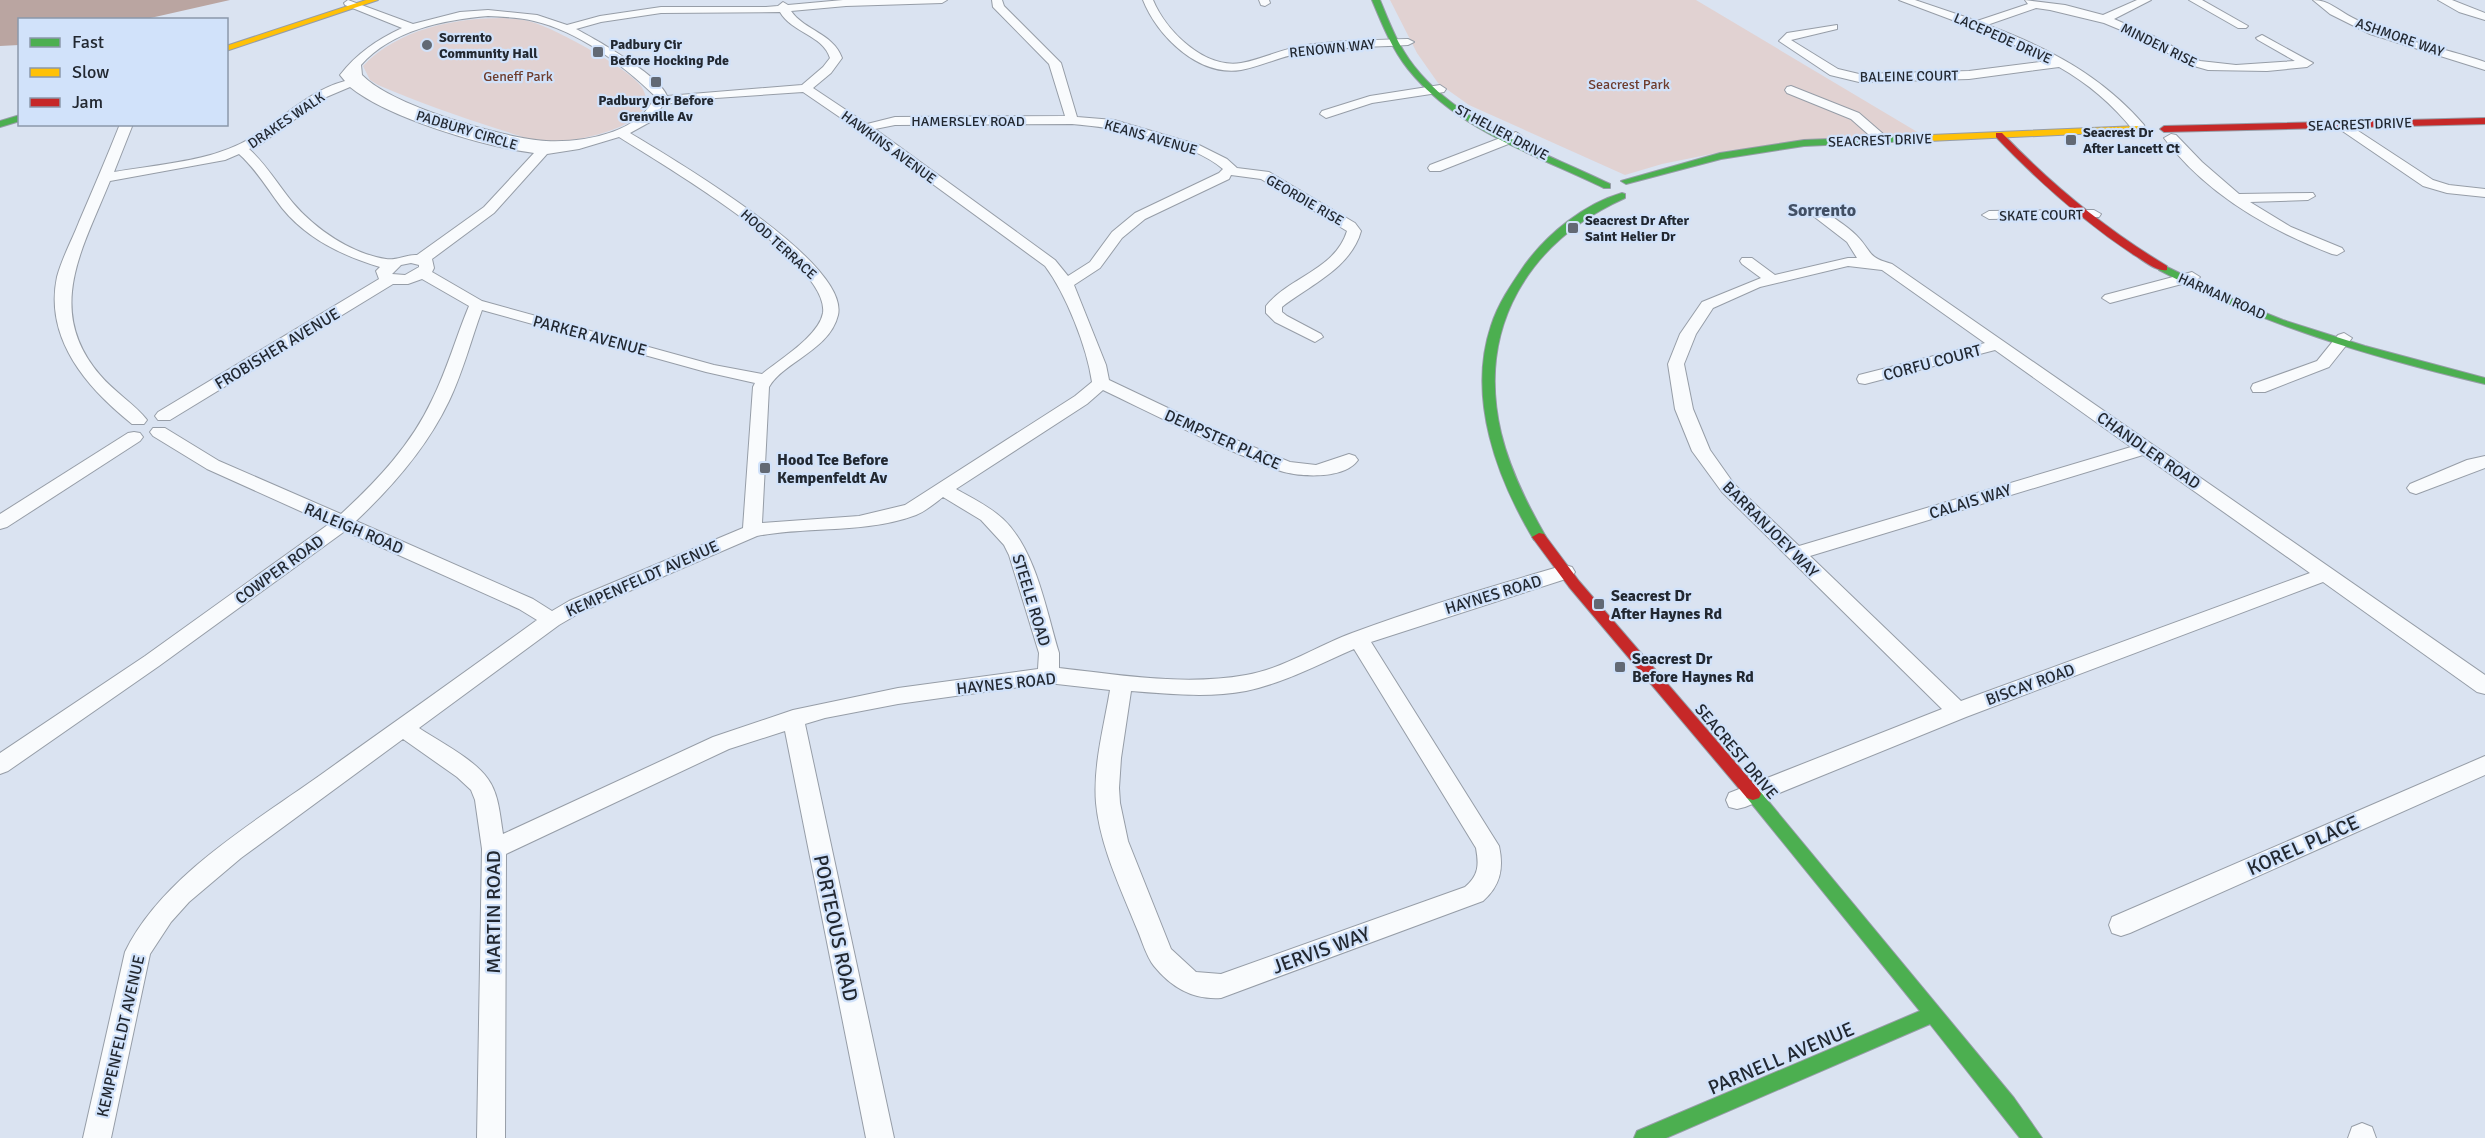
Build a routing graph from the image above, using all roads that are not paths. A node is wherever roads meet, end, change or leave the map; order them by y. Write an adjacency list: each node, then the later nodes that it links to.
1 (385, 0): 14 (main road)
2 (855, 0): 15 (street)
3 (942, 0): 15 (street)
4 (997, 0): 40 (street)
5 (1148, 0): 31 (street)
6 (1376, 0): 27 (main road, ST HELIER DRIVE)
7 (1386, 0): 27 (main road, ST HELIER DRIVE)
8 (1904, 0): 20 (street, LACEPEDE DRIVE)
9 (2146, 0): 17 (street)
10 (2194, 0): 21 (street)
11 (2318, 0): 30 (street, ASHMORE WAY)
12 (2443, 0): 16 (street)
13 (2032, 3): 17 (street, MINDEN RISE); 20 (street)
14 (355, 6): 18 (street); 19 (street); 28 (main road)
15 (784, 7): 23 (street); 34 (street)
16 (2485, 17)
17 (2104, 19): 26 (street, MINDEN RISE)
18 (391, 20): 19 (street); 22 (street)
19 (379, 24): 25 (street)
20 (1978, 24): 29 (street, LACEPEDE DRIVE)
21 (2242, 26)
22 (411, 27): 23 (street); 25 (street)
23 (562, 27): 37 (street)
24 (1833, 27): 29 (street, BALEINE COURT)
25 (392, 34): 33 (street)
26 (2262, 38)
27 (1402, 43): 31 (street, RENOWN WAY); 35 (main road, ST HELIER DRIVE)
28 (228, 46)
29 (2059, 63): 47 (street, LACEPEDE DRIVE)
30 (2485, 66)
31 (1223, 67): 32 (street)
32 (1210, 81)
33 (356, 82): 51 (street, PADBURY CIRCLE); 52 (street, DRAKES WALK)
34 (805, 88): 37 (street); 44 (street, HAWKINS AVENUE)
35 (1436, 89): 38 (street); 48 (main road, ST HELIER DRIVE)
36 (1791, 90): 50 (street)
37 (660, 98): 46 (street, PADBURY CIRCLE)
38 (1326, 114)
39 (18, 117): 41 (main road)
40 (1072, 120): 44 (street, HAMERSLEY ROAD); 53 (street, KEANS AVENUE)
41 (0, 122)
42 (2485, 123): 45 (main road, SEACREST DRIVE)
43 (126, 126): 55 (street)
44 (865, 128): 72 (street, HAWKINS AVENUE)
45 (2347, 128): 47 (main road, SEACREST DRIVE); 58 (street)
46 (617, 134): 51 (street, PADBURY CIRCLE); 80 (street, HOOD TERRACE)
47 (2155, 134): 49 (main road, SEACREST DRIVE); 61 (street)
48 (1512, 137): 54 (street); 56 (main road, ST HELIER DRIVE)
49 (2007, 138): 50 (main road, SEACREST DRIVE); 57 (main road, SEACREST DRIVE); 63 (main road, HARMAN ROAD)
50 (1881, 139): 56 (main road, SEACREST DRIVE)
51 (546, 148): 68 (street)
52 (242, 150): 55 (street, DRAKES WALK); 69 (street)
53 (1229, 168): 72 (street); 75 (street, GEORDIE RISE)
54 (1434, 168)
55 (105, 178): 86 (street)
56 (1614, 184): 57 (main road); 59 (main road); 84 (main road, SEACREST DRIVE)
57 (1639, 192): 59 (main road, SEACREST DRIVE)
58 (2485, 193)
59 (1622, 196): 97 (main road, SEACREST DRIVE)
60 (2308, 196): 61 (street)
61 (2236, 198): 65 (street)
62 (1818, 212): 67 (street, CHANDLER ROAD)
63 (2089, 214): 64 (street, SKATE COURT); 70 (main road, HARMAN ROAD)
64 (1989, 215)
65 (2337, 251)
66 (1748, 261): 71 (street)
67 (1873, 264): 71 (street, BARRANJOEY WAY); 77 (street, CHANDLER ROAD)
68 (423, 266): 69 (street); 74 (street, PARKER AVENUE)
69 (389, 273): 85 (street, FROBISHER AVENUE)
70 (2188, 279): 73 (street); 76 (main road, HARMAN ROAD)
71 (1773, 280): 96 (street, BARRANJOEY WAY)
72 (1066, 284): 82 (street)
73 (2110, 298)
74 (477, 304): 80 (street, PARKER AVENUE); 94 (street, COWPER ROAD)
75 (1315, 338)
76 (2343, 340): 78 (main road, HARMAN ROAD); 81 (main road, HARMAN ROAD); 83 (street)
77 (2000, 344): 79 (street, CORFU COURT); 87 (street, CHANDLER ROAD)
78 (2485, 375)
79 (1865, 379)
80 (765, 380): 95 (street)
81 (2485, 381)
82 (1101, 383): 88 (street, DEMPSTER PLACE); 92 (street, KEMPENFELDT AVENUE)
83 (2259, 388)
84 (1477, 409)
85 (161, 424): 86 (street); 94 (street, RALEIGH ROAD)
86 (136, 429): 93 (street)
87 (2146, 448): 96 (street, CALAIS WAY); 98 (street, CHANDLER ROAD)
88 (1349, 460)
89 (2485, 462): 91 (street)
90 (1490, 466): 97 (main road, SEACREST DRIVE)
91 (2416, 488)
92 (944, 490): 95 (street, KEMPENFELDT AVENUE); 101 (street, STEELE ROAD)
93 (0, 523)
94 (343, 523): 99 (street, RALEIGH ROAD); 108 (street, COWPER ROAD)
95 (752, 531): 99 (street, KEMPENFELDT AVENUE)
96 (1794, 554): 104 (street, BARRANJOEY WAY)
97 (1559, 574): 100 (street, HAYNES ROAD); 106 (main road, SEACREST DRIVE); 110 (main road, SEACREST DRIVE)
98 (2326, 574): 103 (street, CHANDLER ROAD); 104 (street, BISCAY ROAD)
99 (552, 620): 107 (street, KEMPENFELDT AVENUE)
100 (1358, 639): 102 (street, HAYNES ROAD); 102 (street, JERVIS WAY)
101 (1048, 675): 102 (street, HAYNES ROAD); 105 (street, HAYNES ROAD)
102 (1122, 683)
103 (2485, 686)
104 (1958, 711): 110 (street, BISCAY ROAD)
105 (793, 718): 111 (street, HAYNES ROAD); 116 (street, PORTEOUS ROAD)
106 (1676, 725)
107 (402, 728): 111 (street, MARTIN ROAD); 114 (street, KEMPENFELDT AVENUE)
108 (0, 765)
109 (2485, 765): 112 (street, KOREL PLACE)
110 (1741, 799): 113 (main road, SEACREST DRIVE)
111 (494, 849): 115 (street, MARTIN ROAD)
112 (2121, 925)
113 (1933, 1014): 117 (main road, PARNELL AVENUE); 118 (main road, SEACREST DRIVE)
114 (97, 1138)
115 (491, 1138)
116 (880, 1138)
117 (1644, 1138)
118 (2032, 1138)

